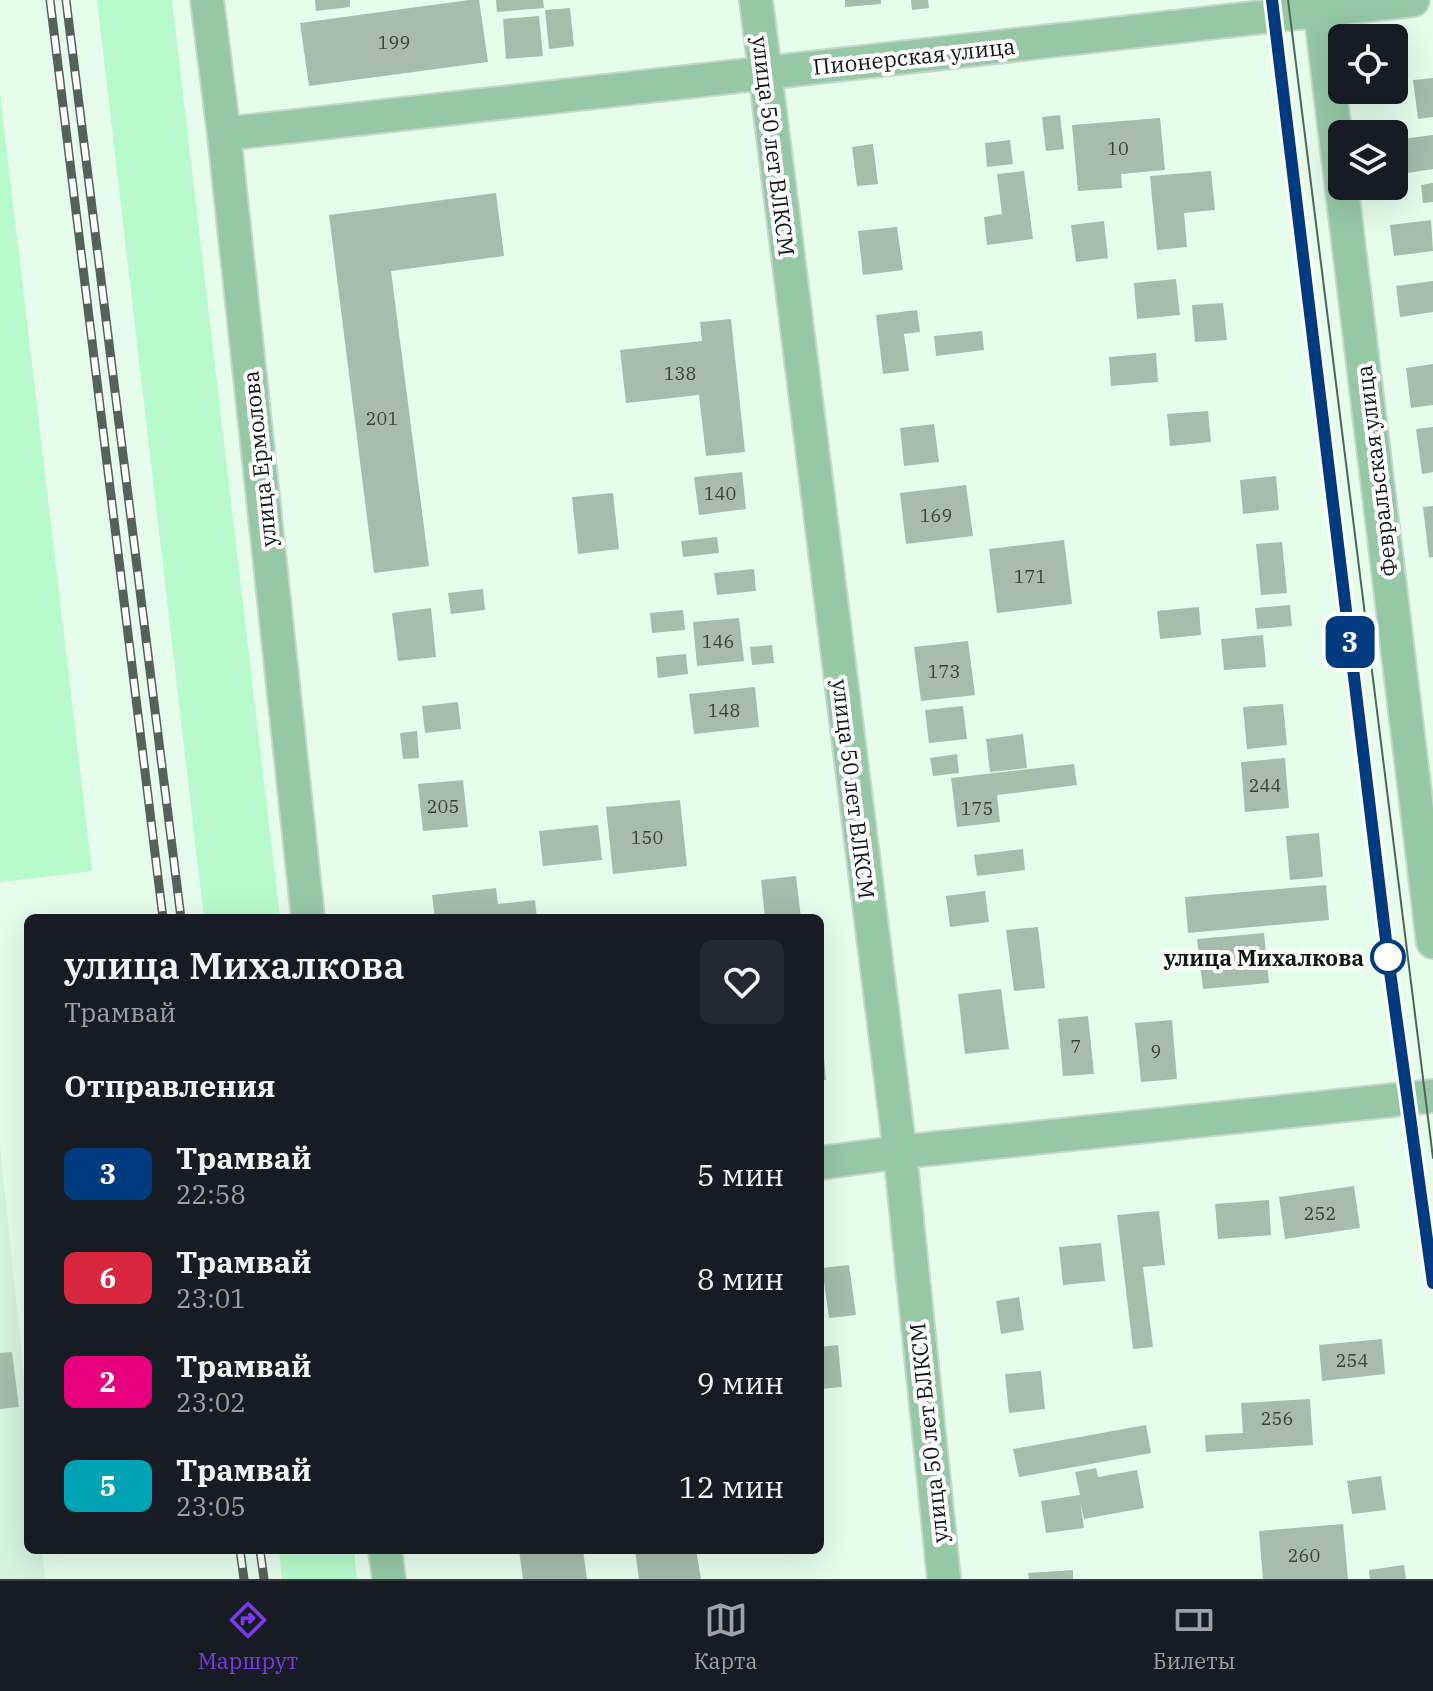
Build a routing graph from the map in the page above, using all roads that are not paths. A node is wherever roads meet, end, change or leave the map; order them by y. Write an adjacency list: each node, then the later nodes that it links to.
1 (207, 0): 6 (street, улица Ермолова)
2 (756, 0): 5 (street, улица 50 лет ВЛКСМ)
3 (1413, 0): 4 (street, Пионерская улица)
4 (1319, 5): 5 (street, Пионерская улица); 8 (street, Февральская улица)
5 (764, 73): 6 (street, Пионерская улица); 10 (street, улица 50 лет ВЛКСМ)
6 (224, 134): 7 (street, улица Ермолова)
7 (308, 914)
8 (1433, 942)
9 (1433, 1096): 10 (street)
10 (900, 1152): 11 (street); 14 (street, улица 50 лет ВЛКСМ)
11 (824, 1162)
12 (386, 1554): 13 (street)
13 (389, 1579)
14 (944, 1579)

